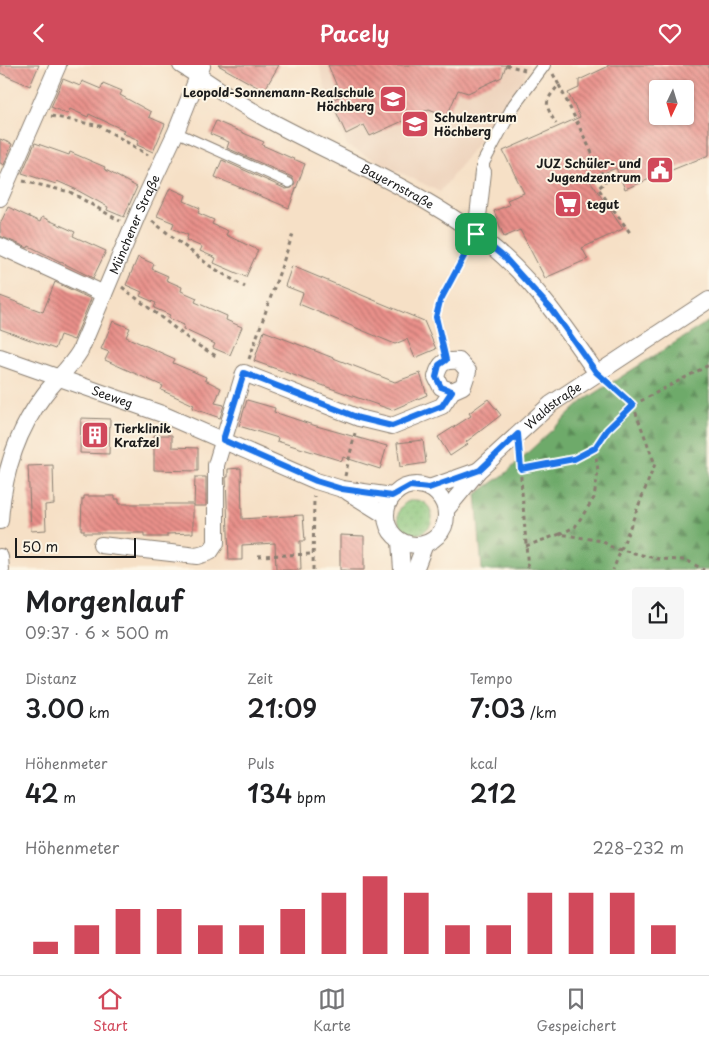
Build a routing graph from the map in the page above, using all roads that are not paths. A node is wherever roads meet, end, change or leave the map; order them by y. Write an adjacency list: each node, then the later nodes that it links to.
1 (58, 65): 8 (street)
2 (181, 65): 4 (street, Bayernstraße)
3 (548, 68): 6 (street)
4 (200, 70): 5 (street, Münchener Straße); 9 (street, Bayernstraße)
5 (176, 132): 7 (lane); 11 (street, Münchener Straße)
6 (483, 172): 9 (street)
7 (289, 183)
8 (0, 198)
9 (476, 234): 14 (street, Bayernstraße)
10 (0, 246): 11 (street)
11 (108, 286): 15 (street, Münchener Straße)
12 (709, 300): 14 (street, Waldstraße)
13 (0, 357): 15 (street, Seeweg)
14 (596, 372): 18 (street, Waldstraße)
15 (60, 379): 17 (street, Seeweg); 24 (street, Münchener Straße)
16 (452, 391): 16 (street); 17 (street)
17 (223, 440): 20 (street, Seeweg); 27 (street)
18 (480, 470): 19 (street, Waldstraße); 22 (street, Waldstraße)
19 (429, 488): 21 (street); 22 (street)
20 (342, 489): 21 (street, Seeweg); 23 (street, Seeweg)
21 (392, 496): 23 (street)
22 (446, 510): 26 (street)
23 (385, 515): 25 (street)
24 (0, 521)
25 (400, 541): 26 (street); 30 (street)
26 (425, 544): 31 (street)
27 (101, 545)
28 (0, 557): 29 (street)
29 (0, 570)
30 (402, 570)
31 (415, 570)

